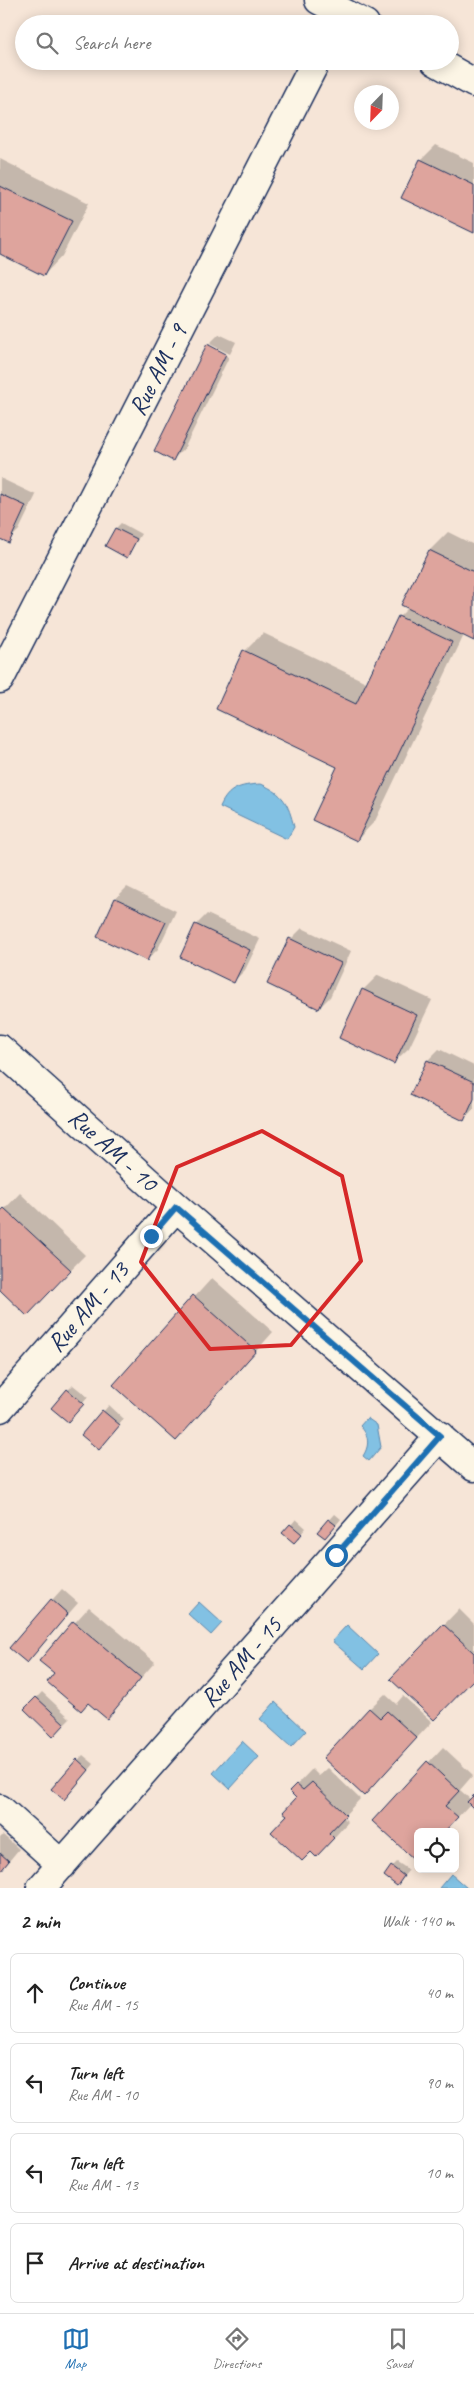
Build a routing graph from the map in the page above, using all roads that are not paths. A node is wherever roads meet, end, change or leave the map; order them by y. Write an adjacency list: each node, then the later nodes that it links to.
1 (311, 70): 4 (street, Rue AM - 9)
2 (451, 70): 3 (street)
3 (474, 83)
4 (0, 679)
5 (0, 1049): 6 (street, Rue AM - 10)
6 (176, 1207): 7 (street, Rue AM - 13); 8 (street, Rue AM - 10)
7 (0, 1408)
8 (440, 1436): 9 (street, Rue AM - 10); 11 (street, Rue AM - 15)
9 (474, 1467)
10 (0, 1809): 11 (street)
11 (62, 1865): 12 (street, Rue AM - 15)
12 (41, 1888)

